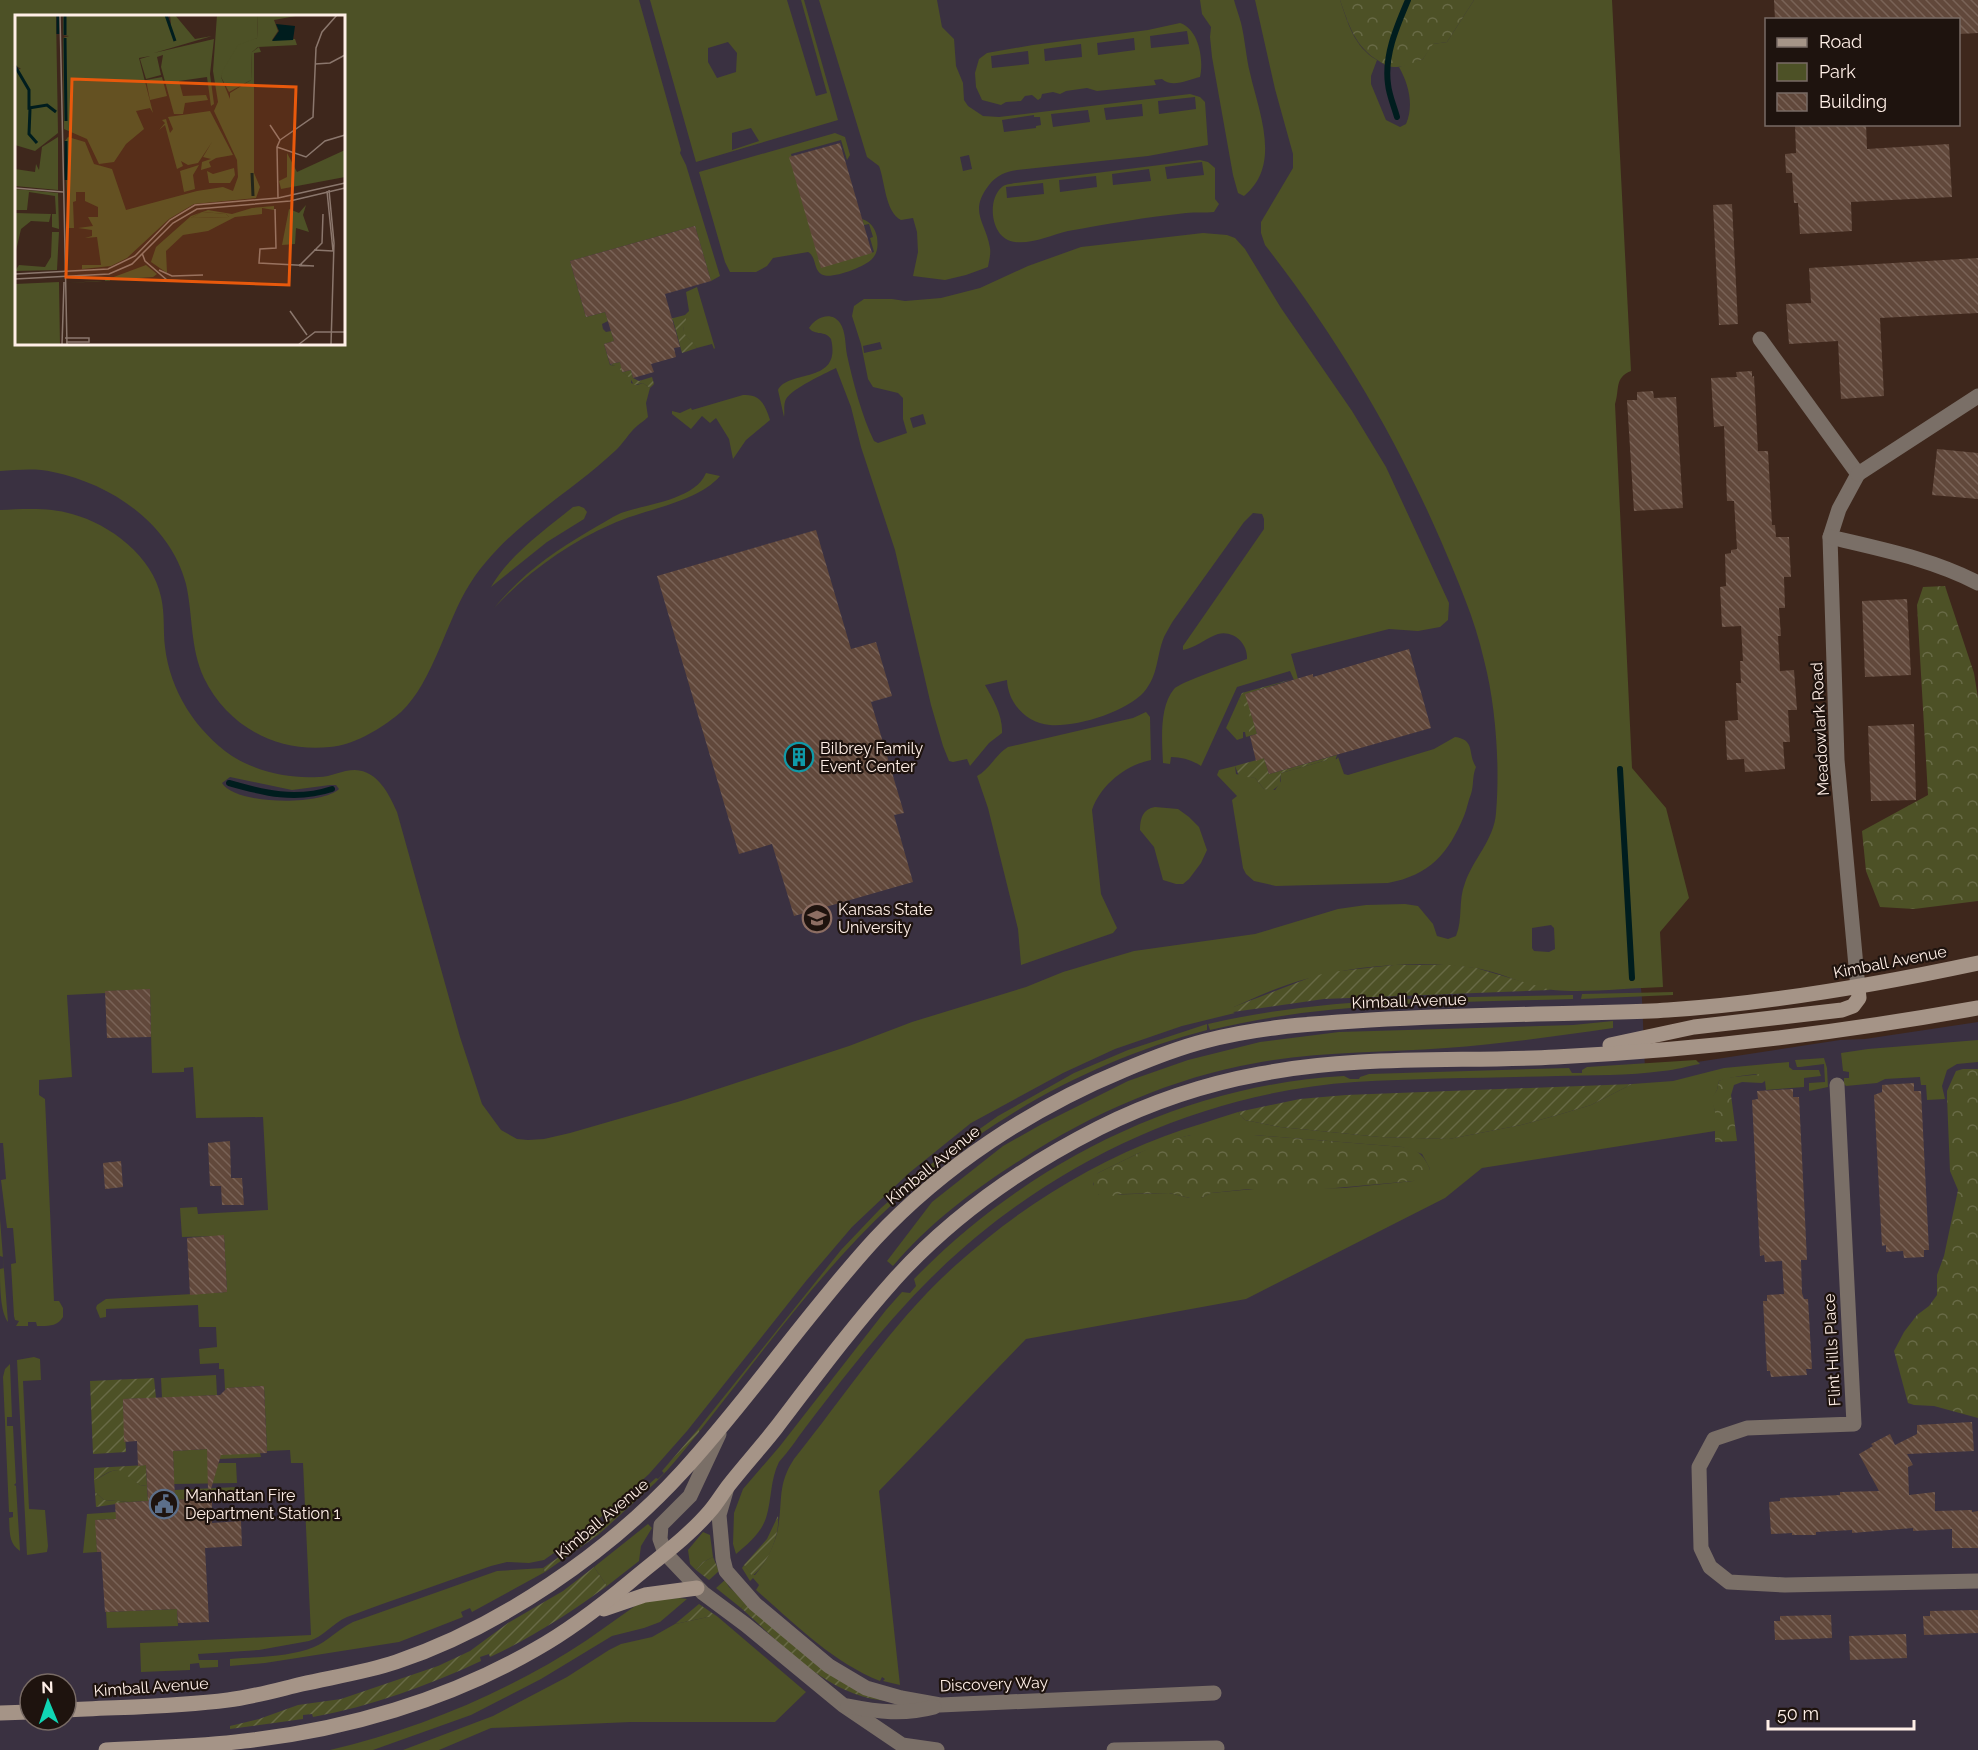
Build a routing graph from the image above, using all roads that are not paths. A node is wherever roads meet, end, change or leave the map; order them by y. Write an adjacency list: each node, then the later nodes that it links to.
1 (1760, 339): 3 (street)
2 (1978, 396): 3 (street, Meadowlark Road)
3 (1858, 474): 4 (street, Meadowlark Road)
4 (1830, 537): 5 (street); 7 (street, Meadowlark Road)
5 (1978, 583)
6 (1978, 963): 7 (main road, Kimball Avenue)
7 (1858, 988): 9 (main road); 11 (main road, Kimball Avenue)
8 (1978, 1008): 9 (main road)
9 (1558, 1057): 12 (main road)
10 (1837, 1085): 14 (street, Flint Hills Place)
11 (722, 1427): 13 (street); 20 (main road, Kimball Avenue)
12 (727, 1488): 13 (main road); 19 (street, Discovery Way)
13 (665, 1553): 15 (street); 16 (main road)
14 (1978, 1581)
15 (697, 1588): 16 (main road); 18 (street)
16 (588, 1616): 24 (main road)
17 (1214, 1693): 19 (street, Discovery Way)
18 (843, 1705): 19 (street); 25 (street)
19 (940, 1706)
20 (78, 1709)
21 (18, 1712): 22 (main road)
22 (0, 1713)
23 (1217, 1748): 26 (street)
24 (106, 1750)
25 (937, 1750)
26 (1114, 1750)

